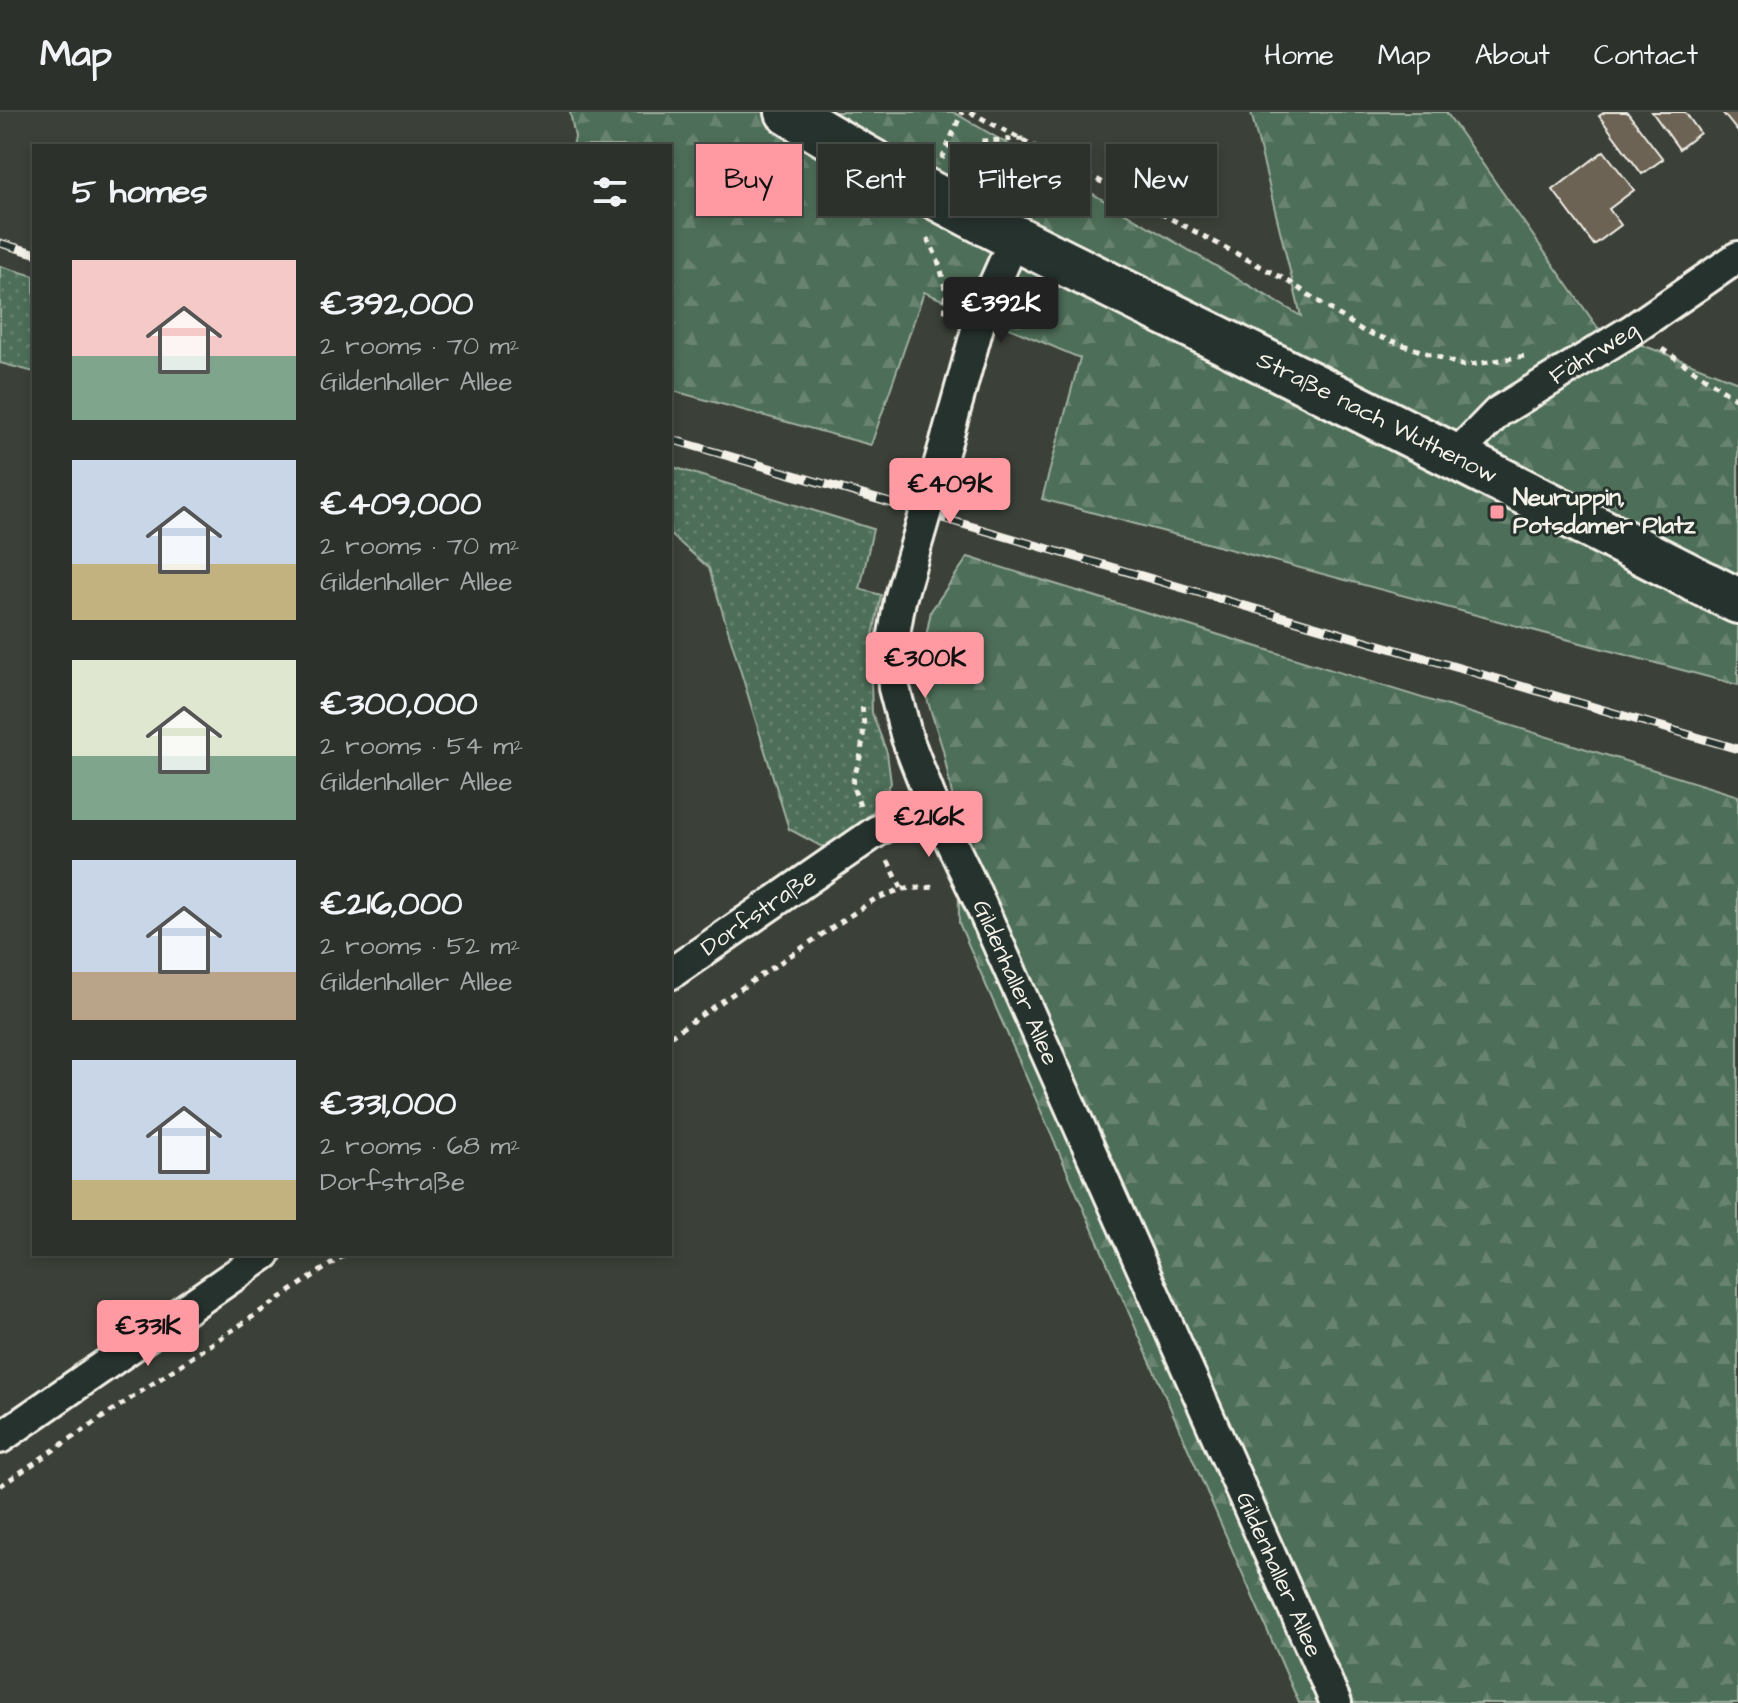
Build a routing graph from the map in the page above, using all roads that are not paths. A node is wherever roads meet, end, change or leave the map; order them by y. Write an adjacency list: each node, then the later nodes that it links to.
1 (788, 112): 2 (main road, Straße nach Wuthenow)
2 (1015, 238): 4 (main road, Straße nach Wuthenow); 6 (street, Gildenhaller Allee, bridge)
3 (1738, 257): 4 (street, Fährweg)
4 (1455, 456): 5 (main road, Straße nach Wuthenow)
5 (1738, 601)
6 (931, 800): 7 (street, Dorfstraße); 10 (street, Gildenhaller Allee)
7 (672, 973)
8 (262, 1256): 9 (street)
9 (0, 1438)
10 (1336, 1703)

